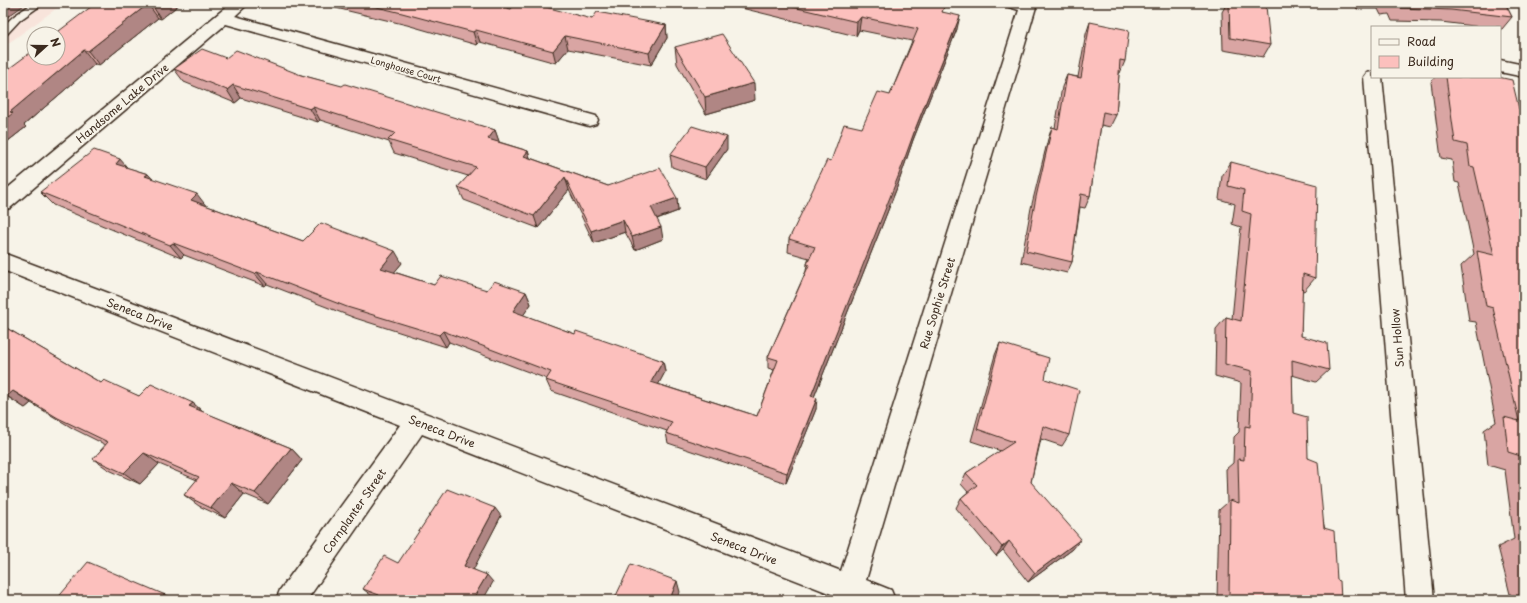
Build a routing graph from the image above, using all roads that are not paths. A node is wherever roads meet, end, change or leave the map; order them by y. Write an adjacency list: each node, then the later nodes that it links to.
1 (39, 3): 5 (lane)
2 (241, 3): 4 (street, Handsome Lake Drive)
3 (1020, 5): 13 (street, Rue Sophie Street)
4 (223, 18): 9 (street, Longhouse Court); 10 (street, Handsome Lake Drive)
5 (3, 32)
6 (1501, 66): 7 (street)
7 (1524, 71)
8 (1373, 78): 16 (street, Sun Hollow)
9 (589, 120)
10 (3, 203)
11 (3, 261): 12 (street, Seneca Drive)
12 (417, 421): 13 (street, Seneca Drive); 14 (street, Cornplanter Street)
13 (848, 594): 15 (street, Seneca Drive)
14 (290, 600)
15 (881, 600)
16 (1420, 600)

